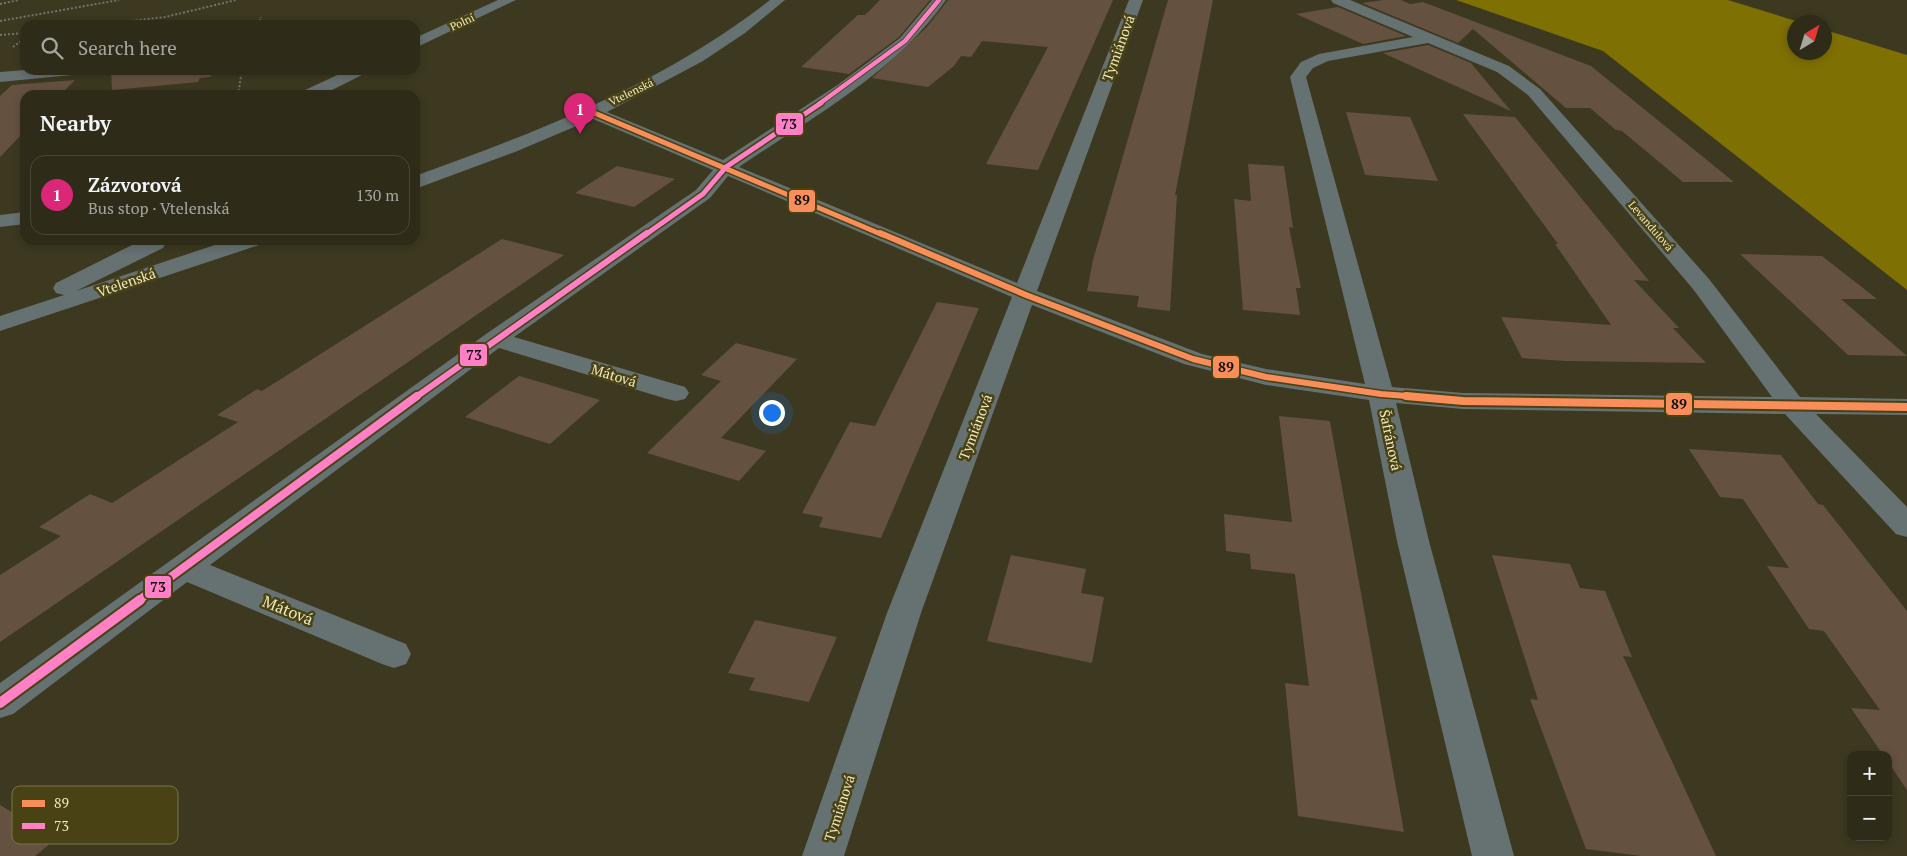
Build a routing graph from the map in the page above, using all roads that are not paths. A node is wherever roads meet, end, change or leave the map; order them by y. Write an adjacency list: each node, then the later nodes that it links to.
1 (509, 0): 7 (street, Polní)
2 (778, 0): 12 (street, Vtelenská)
3 (939, 0): 13 (street)
4 (1136, 0): 19 (street, Tymiánová)
5 (1338, 0): 6 (street, Levandulová)
6 (1432, 38): 24 (street, Šafránová); 25 (street, Levandulová)
7 (420, 42)
8 (21, 75): 10 (street)
9 (350, 75): 11 (street)
10 (0, 77)
11 (318, 90)
12 (592, 112): 13 (street); 14 (street, Vtelenská)
13 (726, 167): 19 (street); 22 (street)
14 (420, 181)
15 (20, 219): 16 (street)
16 (0, 221)
17 (151, 245): 20 (street)
18 (236, 245): 21 (street, Vtelenská)
19 (1026, 295): 24 (street); 31 (street, Tymiánová)
20 (0, 320)
21 (0, 324)
22 (495, 339): 23 (street, Mátová); 28 (street)
23 (676, 393)
24 (1381, 394): 25 (street); 32 (street, Šafránová)
25 (1792, 405): 26 (street); 27 (street, Levandulová)
26 (1907, 407)
27 (1907, 526)
28 (182, 567): 29 (street, Mátová); 30 (street)
29 (394, 654)
30 (0, 703)
31 (823, 856)
32 (1493, 856)

